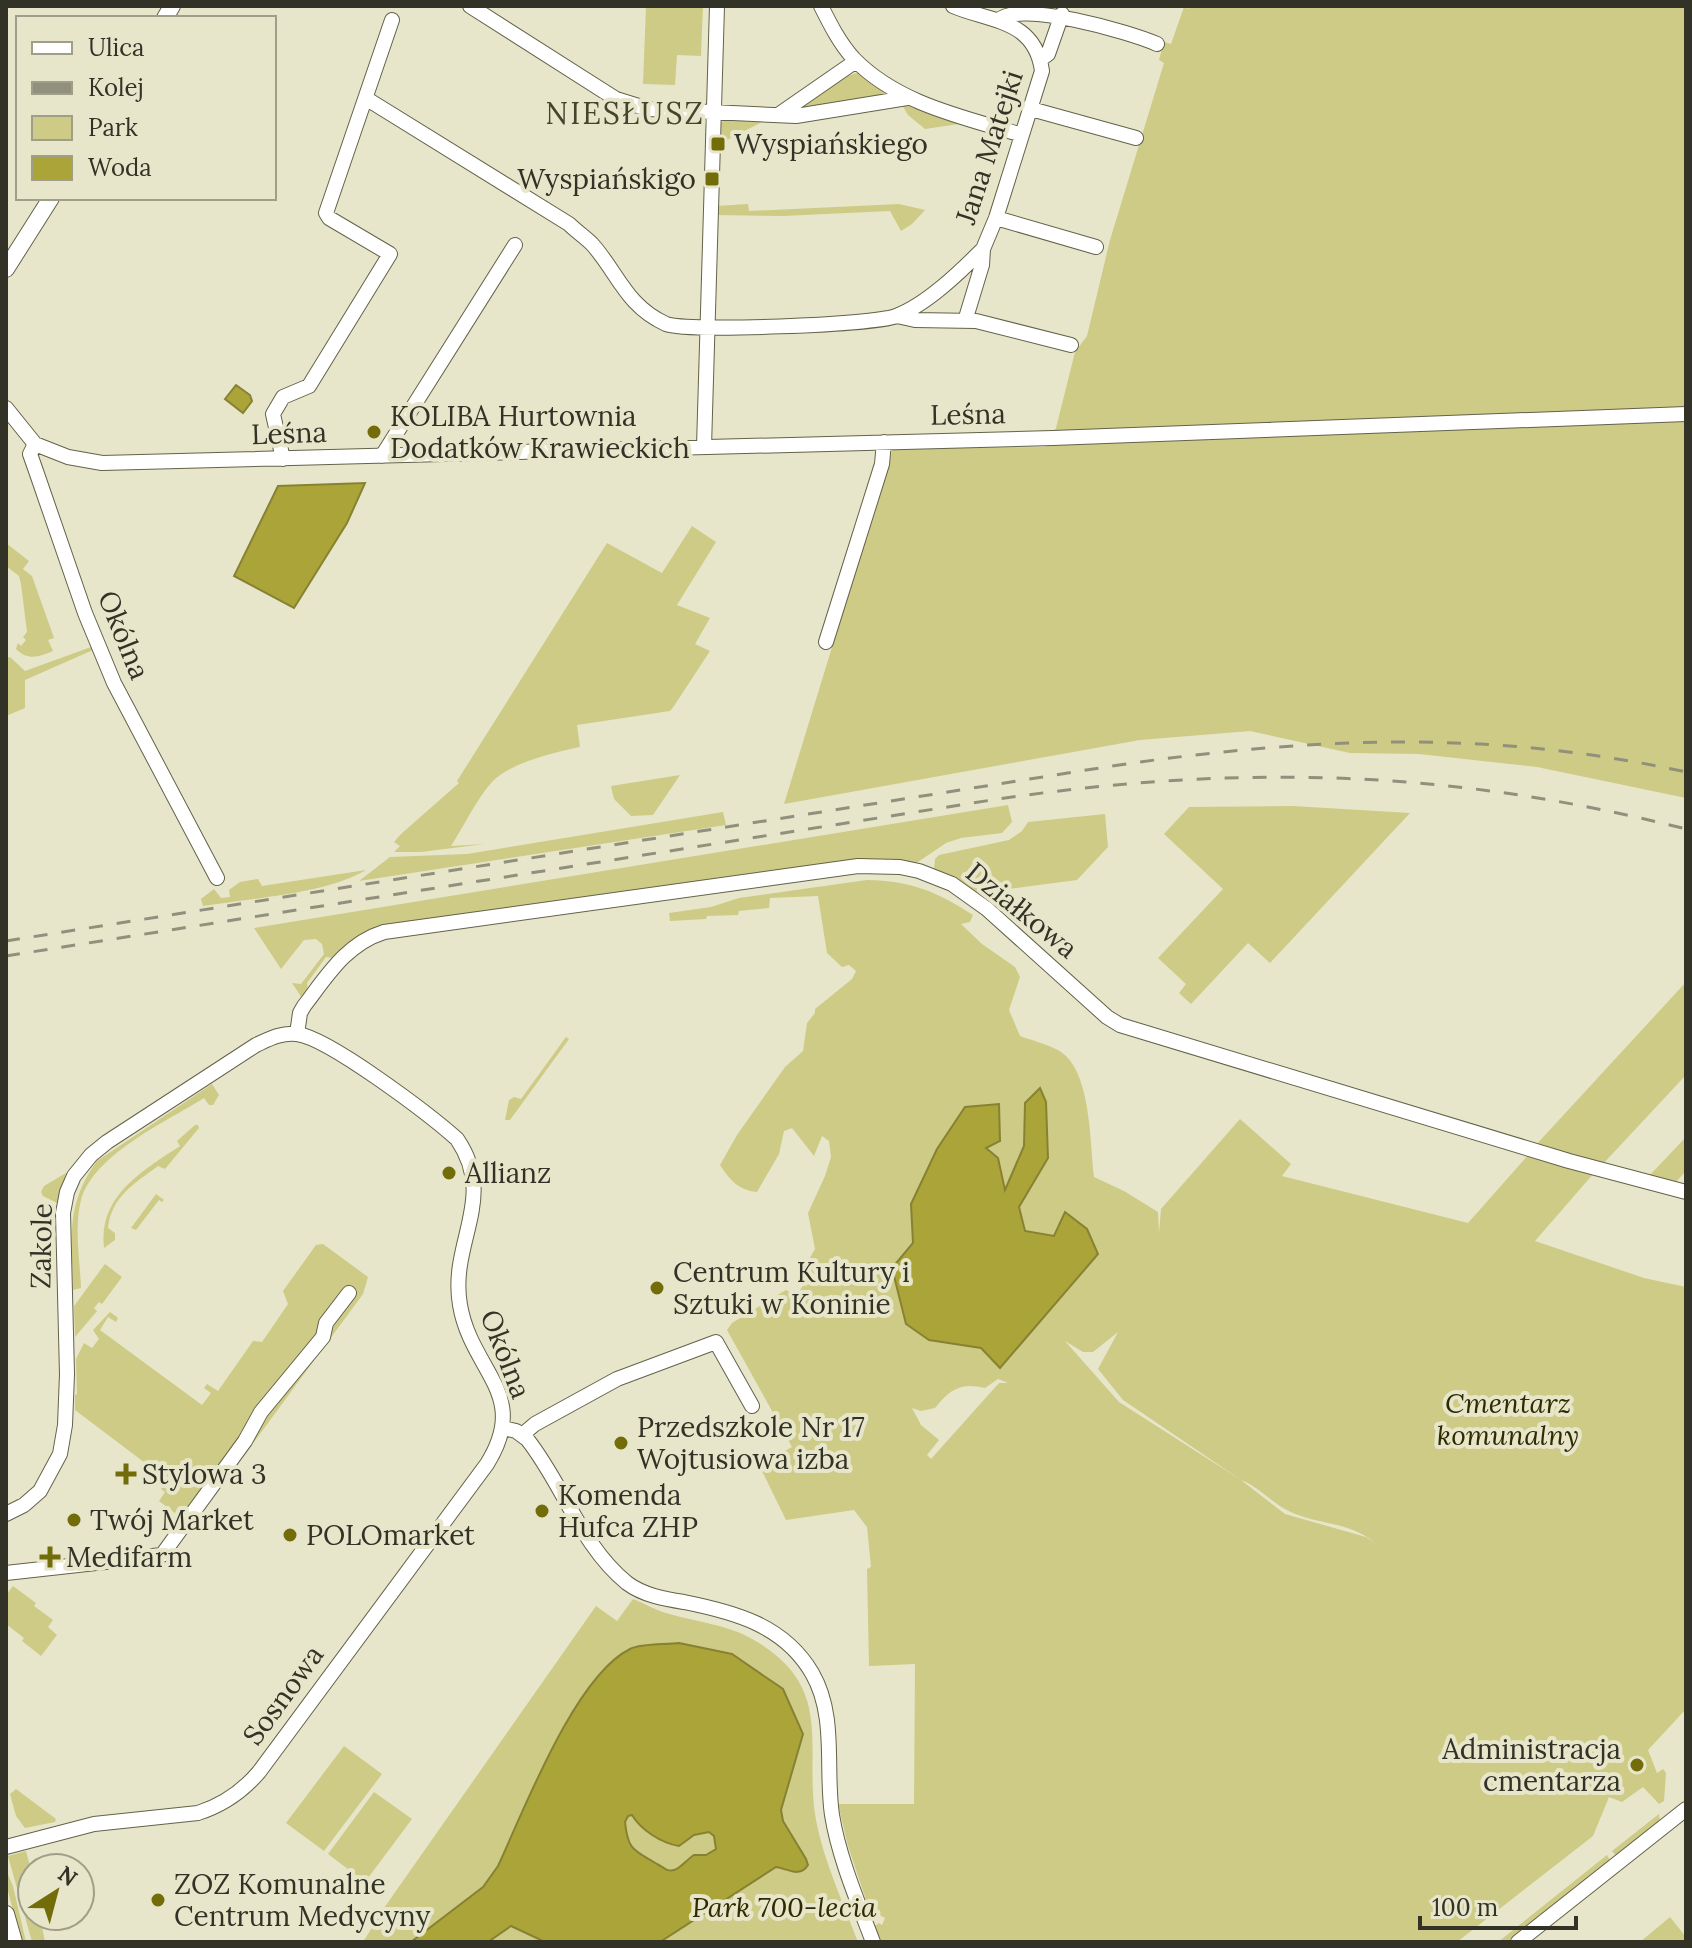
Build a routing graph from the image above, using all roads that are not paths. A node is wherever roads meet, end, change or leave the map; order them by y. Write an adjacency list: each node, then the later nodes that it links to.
1 (470, 6): 14 (street)
2 (717, 6): 14 (street)
3 (821, 6): 10 (street)
4 (953, 6): 7 (street, Jana Matejki)
5 (1062, 14): 7 (street); 8 (street); 9 (street, Jana Matejki)
6 (392, 20): 12 (street)
7 (999, 20): 9 (street, Jana Matejki)
8 (1157, 44)
9 (1041, 59): 13 (street, Jana Matejki)
10 (856, 61): 11 (street); 15 (street)
11 (907, 98): 15 (street); 16 (street)
12 (367, 99): 26 (street, Jana Matejki); 34 (street)
13 (1031, 109): 16 (street, Jana Matejki); 17 (street)
14 (714, 113): 15 (street); 26 (street)
15 (778, 115)
16 (1022, 135): 19 (street, Jana Matejki)
17 (1136, 138)
18 (50, 200): 23 (main road)
19 (996, 218): 21 (street); 22 (street, Jana Matejki)
20 (515, 245): 33 (street)
21 (1096, 247)
22 (983, 249): 24 (street, Jana Matejki); 25 (street, Jana Matejki)
23 (6, 269)
24 (897, 316): 25 (street, Jana Matejki); 26 (street, Jana Matejki)
25 (965, 321): 27 (street)
26 (708, 329): 32 (street)
27 (1071, 345)
28 (6, 408): 31 (street)
29 (1686, 414): 30 (street, Leśna)
30 (884, 442): 32 (street, Leśna); 35 (street)
31 (35, 444): 34 (street, Leśna); 36 (street, Okólna)
32 (704, 447): 33 (street, Leśna)
33 (382, 456): 34 (street, Leśna)
34 (283, 459)
35 (826, 642)
36 (217, 878)
37 (297, 1034): 38 (street, Działkowa); 41 (street, Okólna); 43 (street, Zakole)
38 (1686, 1192)
39 (349, 1293): 44 (street)
40 (752, 1406): 42 (street, Okólna)
41 (503, 1428): 42 (street, Okólna); 48 (street, Sosnowa)
42 (522, 1435): 51 (street)
43 (6, 1514)
44 (152, 1556)
45 (114, 1561): 46 (street)
46 (6, 1573)
47 (1686, 1809): 52 (street)
48 (6, 1847)
49 (6, 1914): 50 (main road)
50 (14, 1942)
51 (873, 1942)
52 (1518, 1942)

